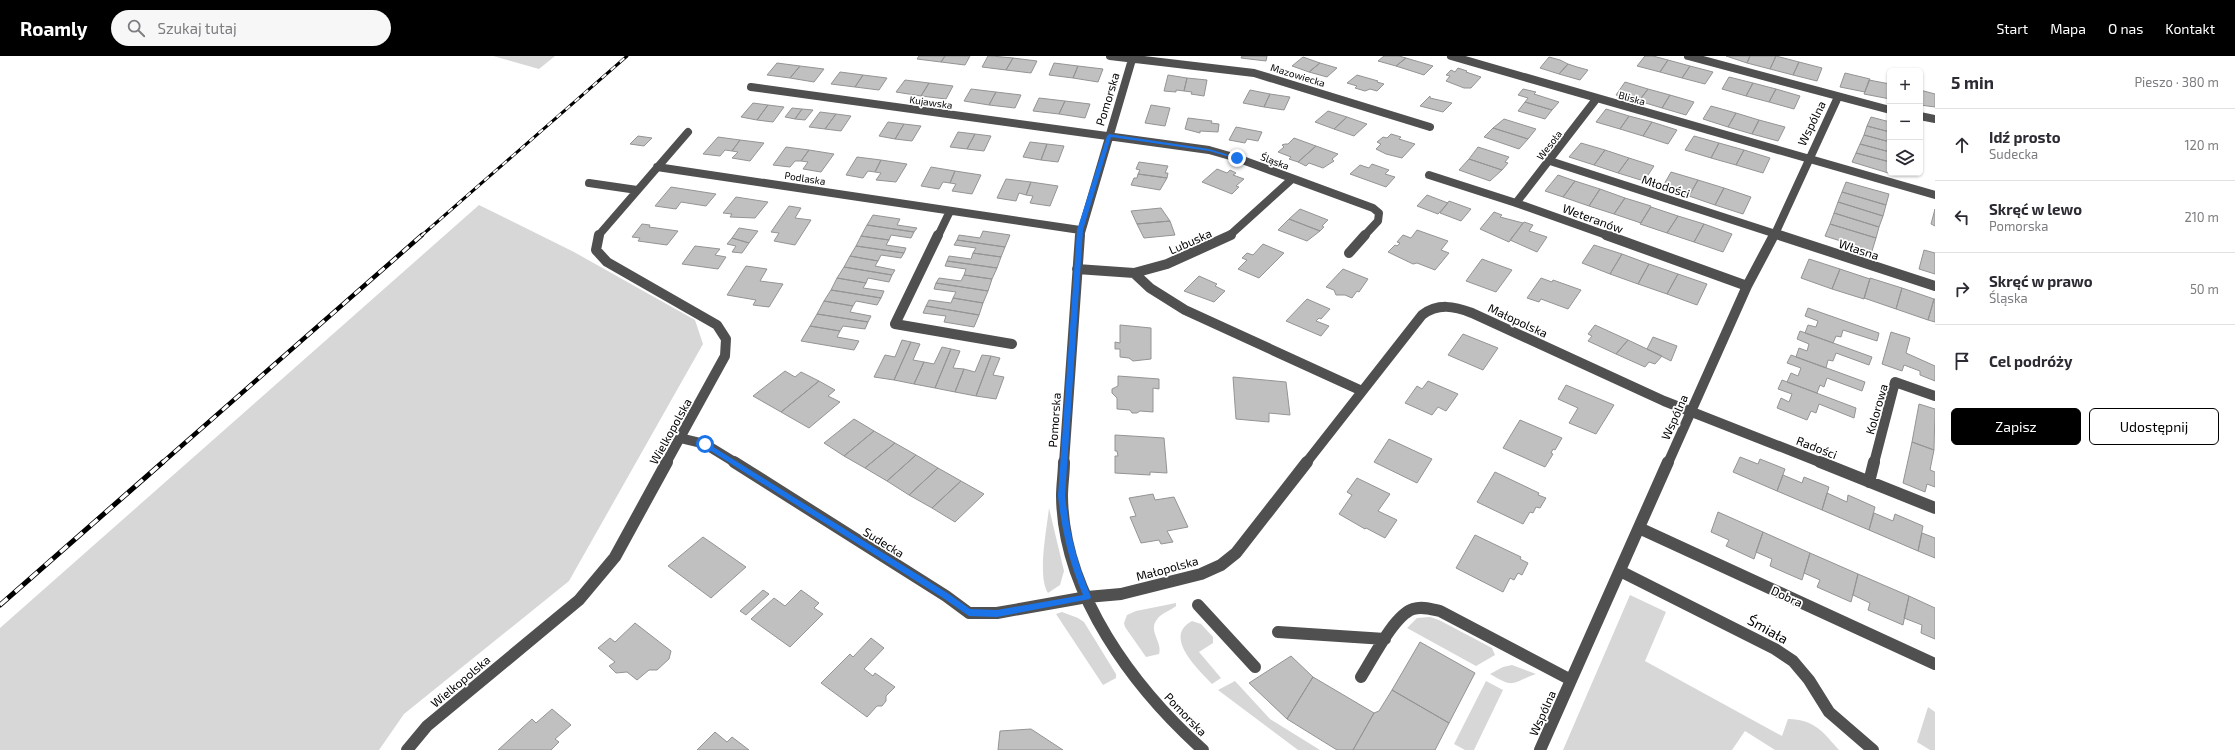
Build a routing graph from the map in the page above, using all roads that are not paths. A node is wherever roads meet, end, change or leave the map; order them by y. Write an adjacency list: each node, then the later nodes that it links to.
1 (1110, 56): 4 (street, Mazowiecka)
2 (1451, 56): 6 (street, Bliska)
3 (1688, 56): 7 (street)
4 (1133, 57): 11 (street, Mazowiecka); 13 (street, Pomorska)
5 (751, 87): 13 (street, Kujawska)
6 (1597, 98): 14 (street, Bliska); 15 (street, Wesoła)
7 (1838, 98): 8 (street); 14 (street, Wspólna)
8 (1887, 109)
9 (1923, 117): 10 (street)
10 (1935, 119)
11 (1430, 127)
12 (688, 132): 16 (street, Wielkopolska)
13 (1109, 136): 18 (street, Śląska); 24 (street, Pomorska)
14 (1808, 159): 21 (street, Bliska); 25 (street, Wspólna)
15 (1550, 161): 22 (street, Wesoła); 25 (street, Młodości)
16 (657, 167): 20 (street, Wielkopolska); 23 (street, Podlaska)
17 (1429, 175): 22 (street, Weteranów)
18 (1292, 178): 26 (street, Śląska); 28 (street, Lubuska)
19 (589, 183): 20 (street)
20 (638, 190): 35 (street, Wielkopolska)
21 (1935, 195)
22 (1516, 203): 29 (street, Weteranów)
23 (950, 211): 24 (street, Podlaska); 31 (street)
24 (1080, 230): 27 (street, Pomorska)
25 (1775, 234): 29 (street, Wspólna); 30 (street, Własna)
26 (1349, 253)
27 (1077, 269): 28 (street, Lubuska); 40 (street, Pomorska)
28 (1134, 273): 32 (street)
29 (1747, 286): 34 (street, Wspólna)
30 (1935, 286)
31 (1012, 344)
32 (1362, 391): 34 (street, Małopolska); 40 (street, Małopolska)
33 (1935, 396): 36 (street, Kolorowa)
34 (1690, 412): 36 (street, Radości); 38 (street, Wspólna)
35 (680, 438): 40 (street, Sudecka); 48 (street, Wielkopolska)
36 (1870, 482): 37 (street, Radości)
37 (1935, 508)
38 (1639, 528): 39 (street, Wspólna); 44 (street, Dobra)
39 (1620, 571): 47 (street, Wspólna); 51 (street, Śmiała)
40 (1088, 597): 49 (street, Pomorska)
41 (1198, 605): 45 (street)
42 (1278, 632): 43 (street)
43 (1385, 639): 46 (street); 47 (street)
44 (1935, 664)
45 (1255, 667)
46 (1361, 677)
47 (1572, 680): 50 (street, Wspólna)
48 (407, 750)
49 (1203, 750)
50 (1540, 750)
51 (1873, 750)

